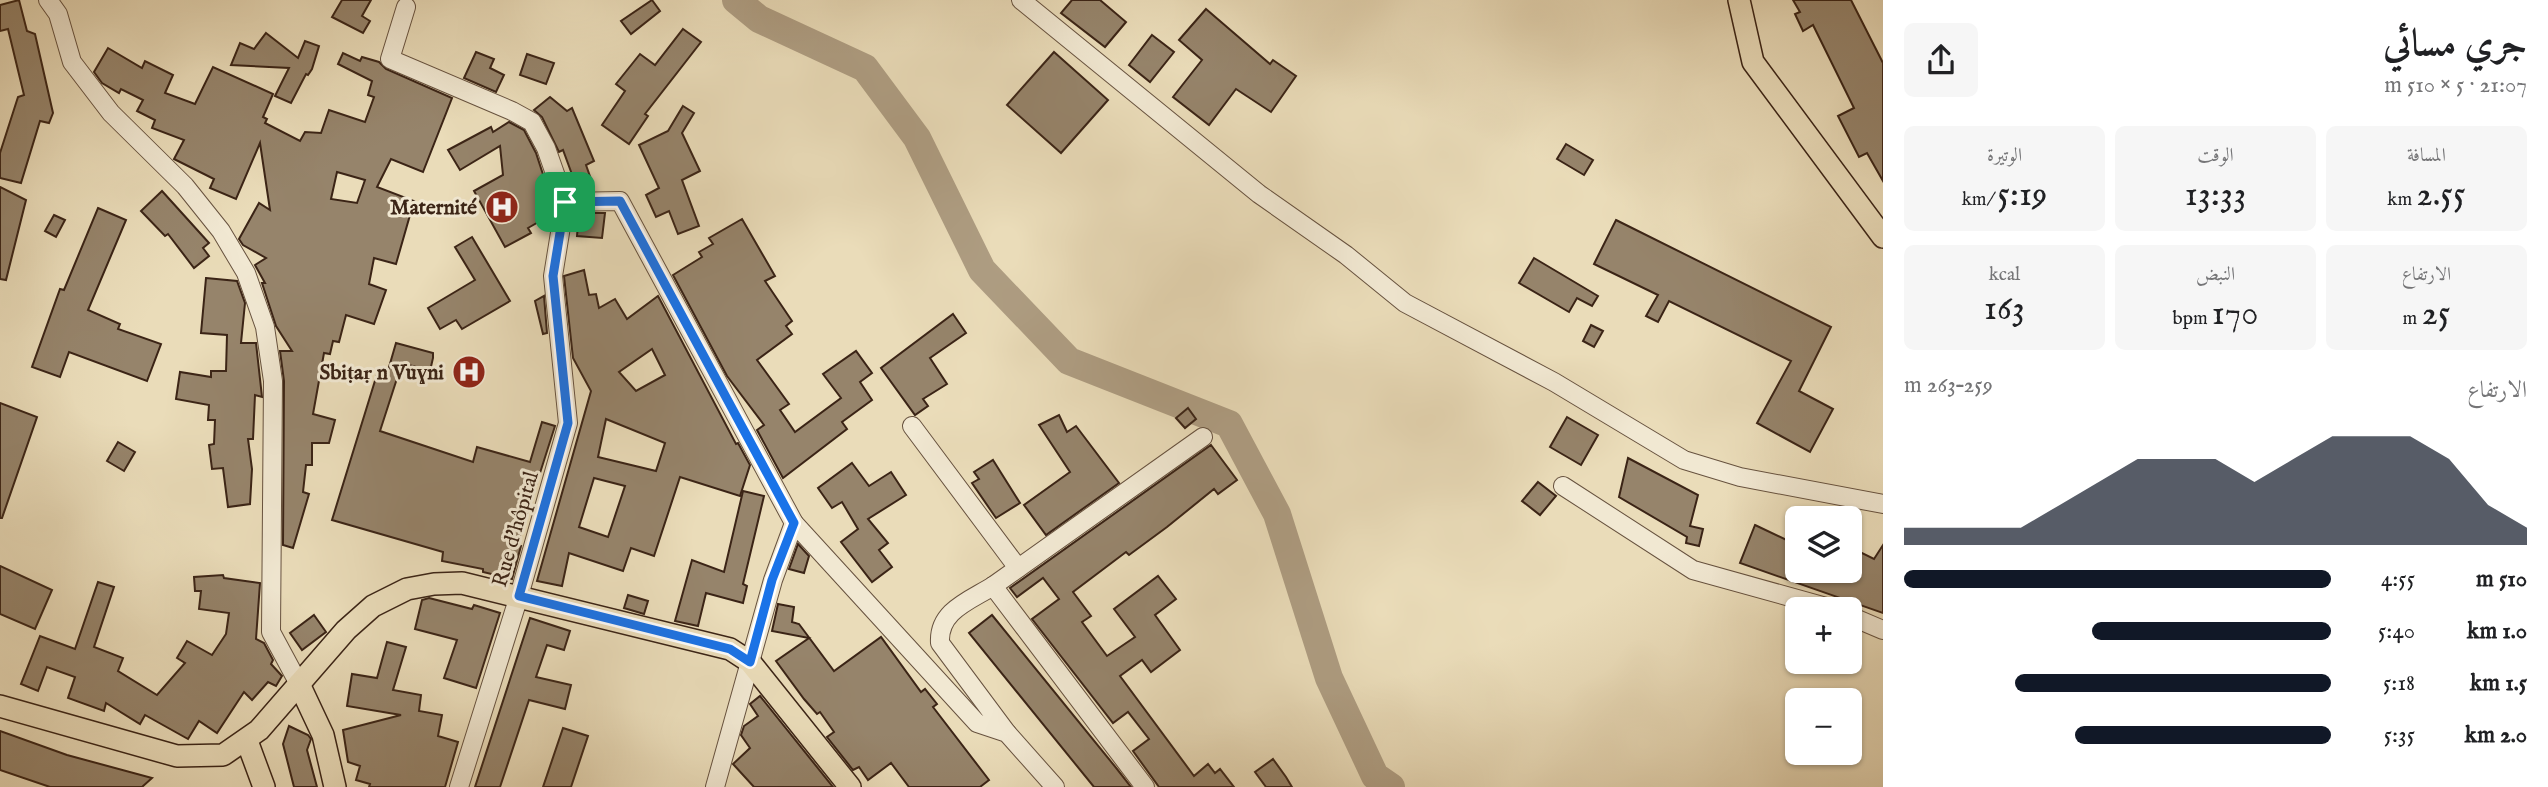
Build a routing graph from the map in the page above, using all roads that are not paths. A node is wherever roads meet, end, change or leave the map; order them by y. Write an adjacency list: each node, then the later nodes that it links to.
1 (48, 0): 19 (street)
2 (1021, 0): 10 (street)
3 (1736, 1): 6 (main road)
4 (405, 7): 5 (street)
5 (565, 202): 11 (street); 14 (street, Rue d'hôpital)
6 (1883, 237)
7 (912, 426): 12 (street)
8 (1203, 437): 12 (street)
9 (1563, 486): 15 (street)
10 (1883, 504)
11 (794, 523): 18 (street); 21 (street)
12 (1018, 568): 13 (street)
13 (993, 586): 21 (street); 29 (street)
14 (519, 596): 18 (main road); 19 (main road); 25 (street, Rue d'hôpital)
15 (1790, 597)
16 (1862, 621): 17 (street)
17 (1883, 630)
18 (750, 662): 26 (street); 27 (main road)
19 (299, 684): 22 (main road); 24 (main road)
20 (0, 706): 22 (main road)
21 (1007, 733): 28 (street)
22 (247, 741): 23 (main road)
23 (264, 787)
24 (335, 787)
25 (459, 787)
26 (715, 787)
27 (850, 787)
28 (1055, 787)
29 (1145, 787)

